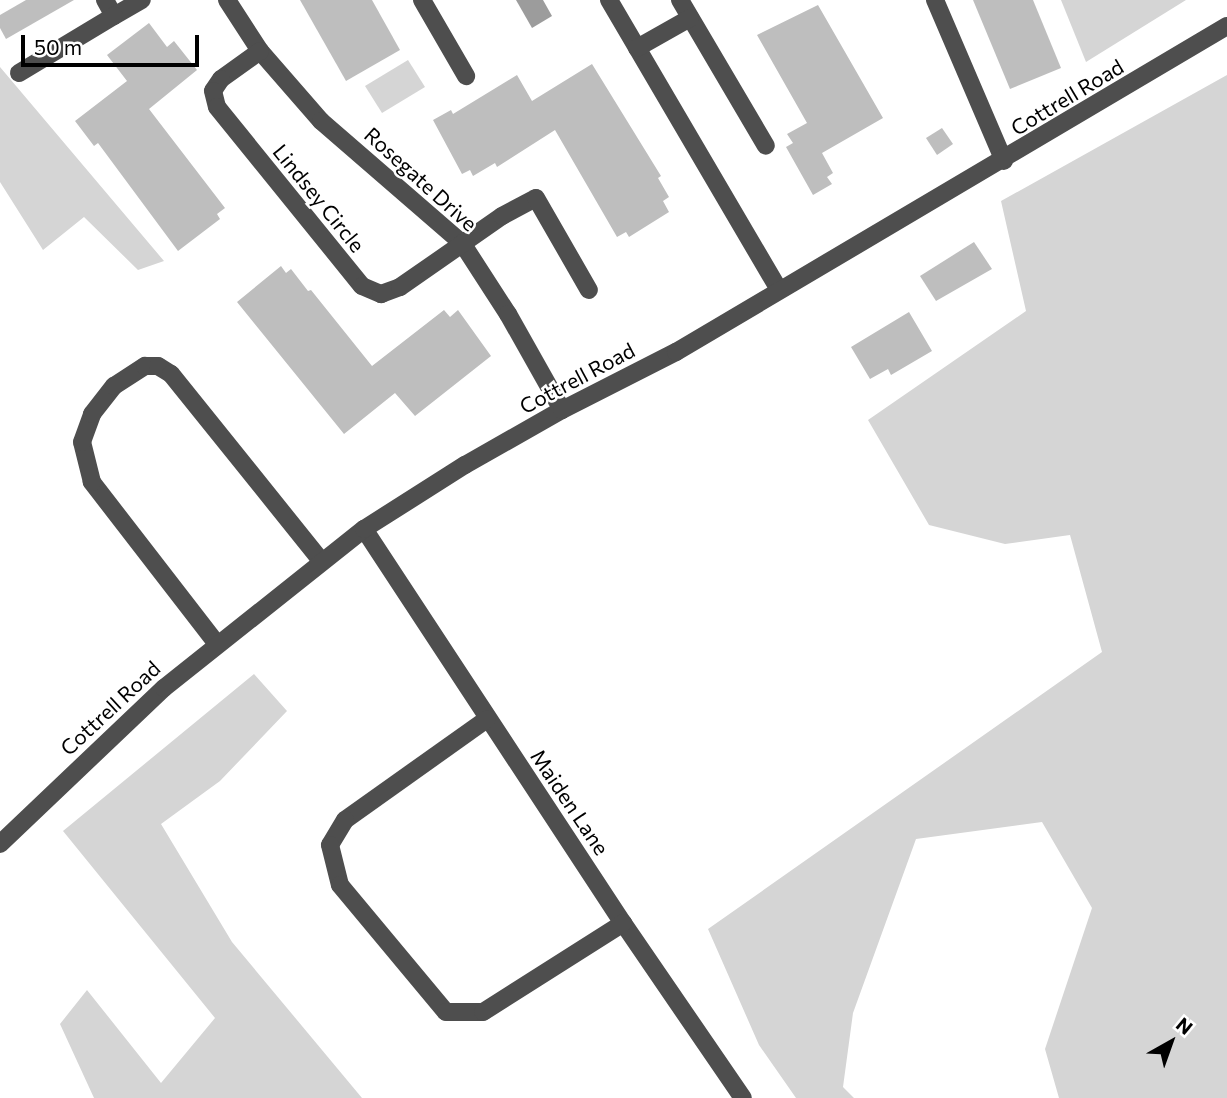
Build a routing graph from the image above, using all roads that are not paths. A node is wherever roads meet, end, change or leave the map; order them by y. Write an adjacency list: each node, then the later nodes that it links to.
1 (105, 0): 8 (street)
2 (142, 0): 8 (street)
3 (227, 0): 12 (street, Rosegate Drive)
4 (422, 0): 14 (street)
5 (609, 0): 11 (street)
6 (680, 0): 9 (street)
7 (935, 0): 16 (street)
8 (114, 16): 13 (street)
9 (690, 18): 11 (street); 15 (street)
10 (1227, 26): 16 (street, Cottrell Road)
11 (637, 48): 19 (street)
12 (260, 51): 17 (street, Rosegate Drive); 17 (street, Lindsey Circle)
13 (19, 73)
14 (466, 76)
15 (766, 146)
16 (1004, 161): 19 (street, Cottrell Road)
17 (462, 243): 18 (street, Lindsey Circle); 20 (street, Rosegate Drive)
18 (589, 290)
19 (779, 290): 20 (street, Cottrell Road)
20 (562, 410): 21 (street, Cottrell Road)
21 (364, 529): 22 (street, Cottrell Road); 24 (street, Maiden Lane)
22 (321, 562): 23 (street, Cottrell Road); 23 (street)
23 (217, 644): 25 (street, Cottrell Road)
24 (487, 719): 26 (street, Maiden Lane); 26 (street)
25 (0, 844)
26 (623, 923): 27 (street, Maiden Lane)
27 (743, 1098)

